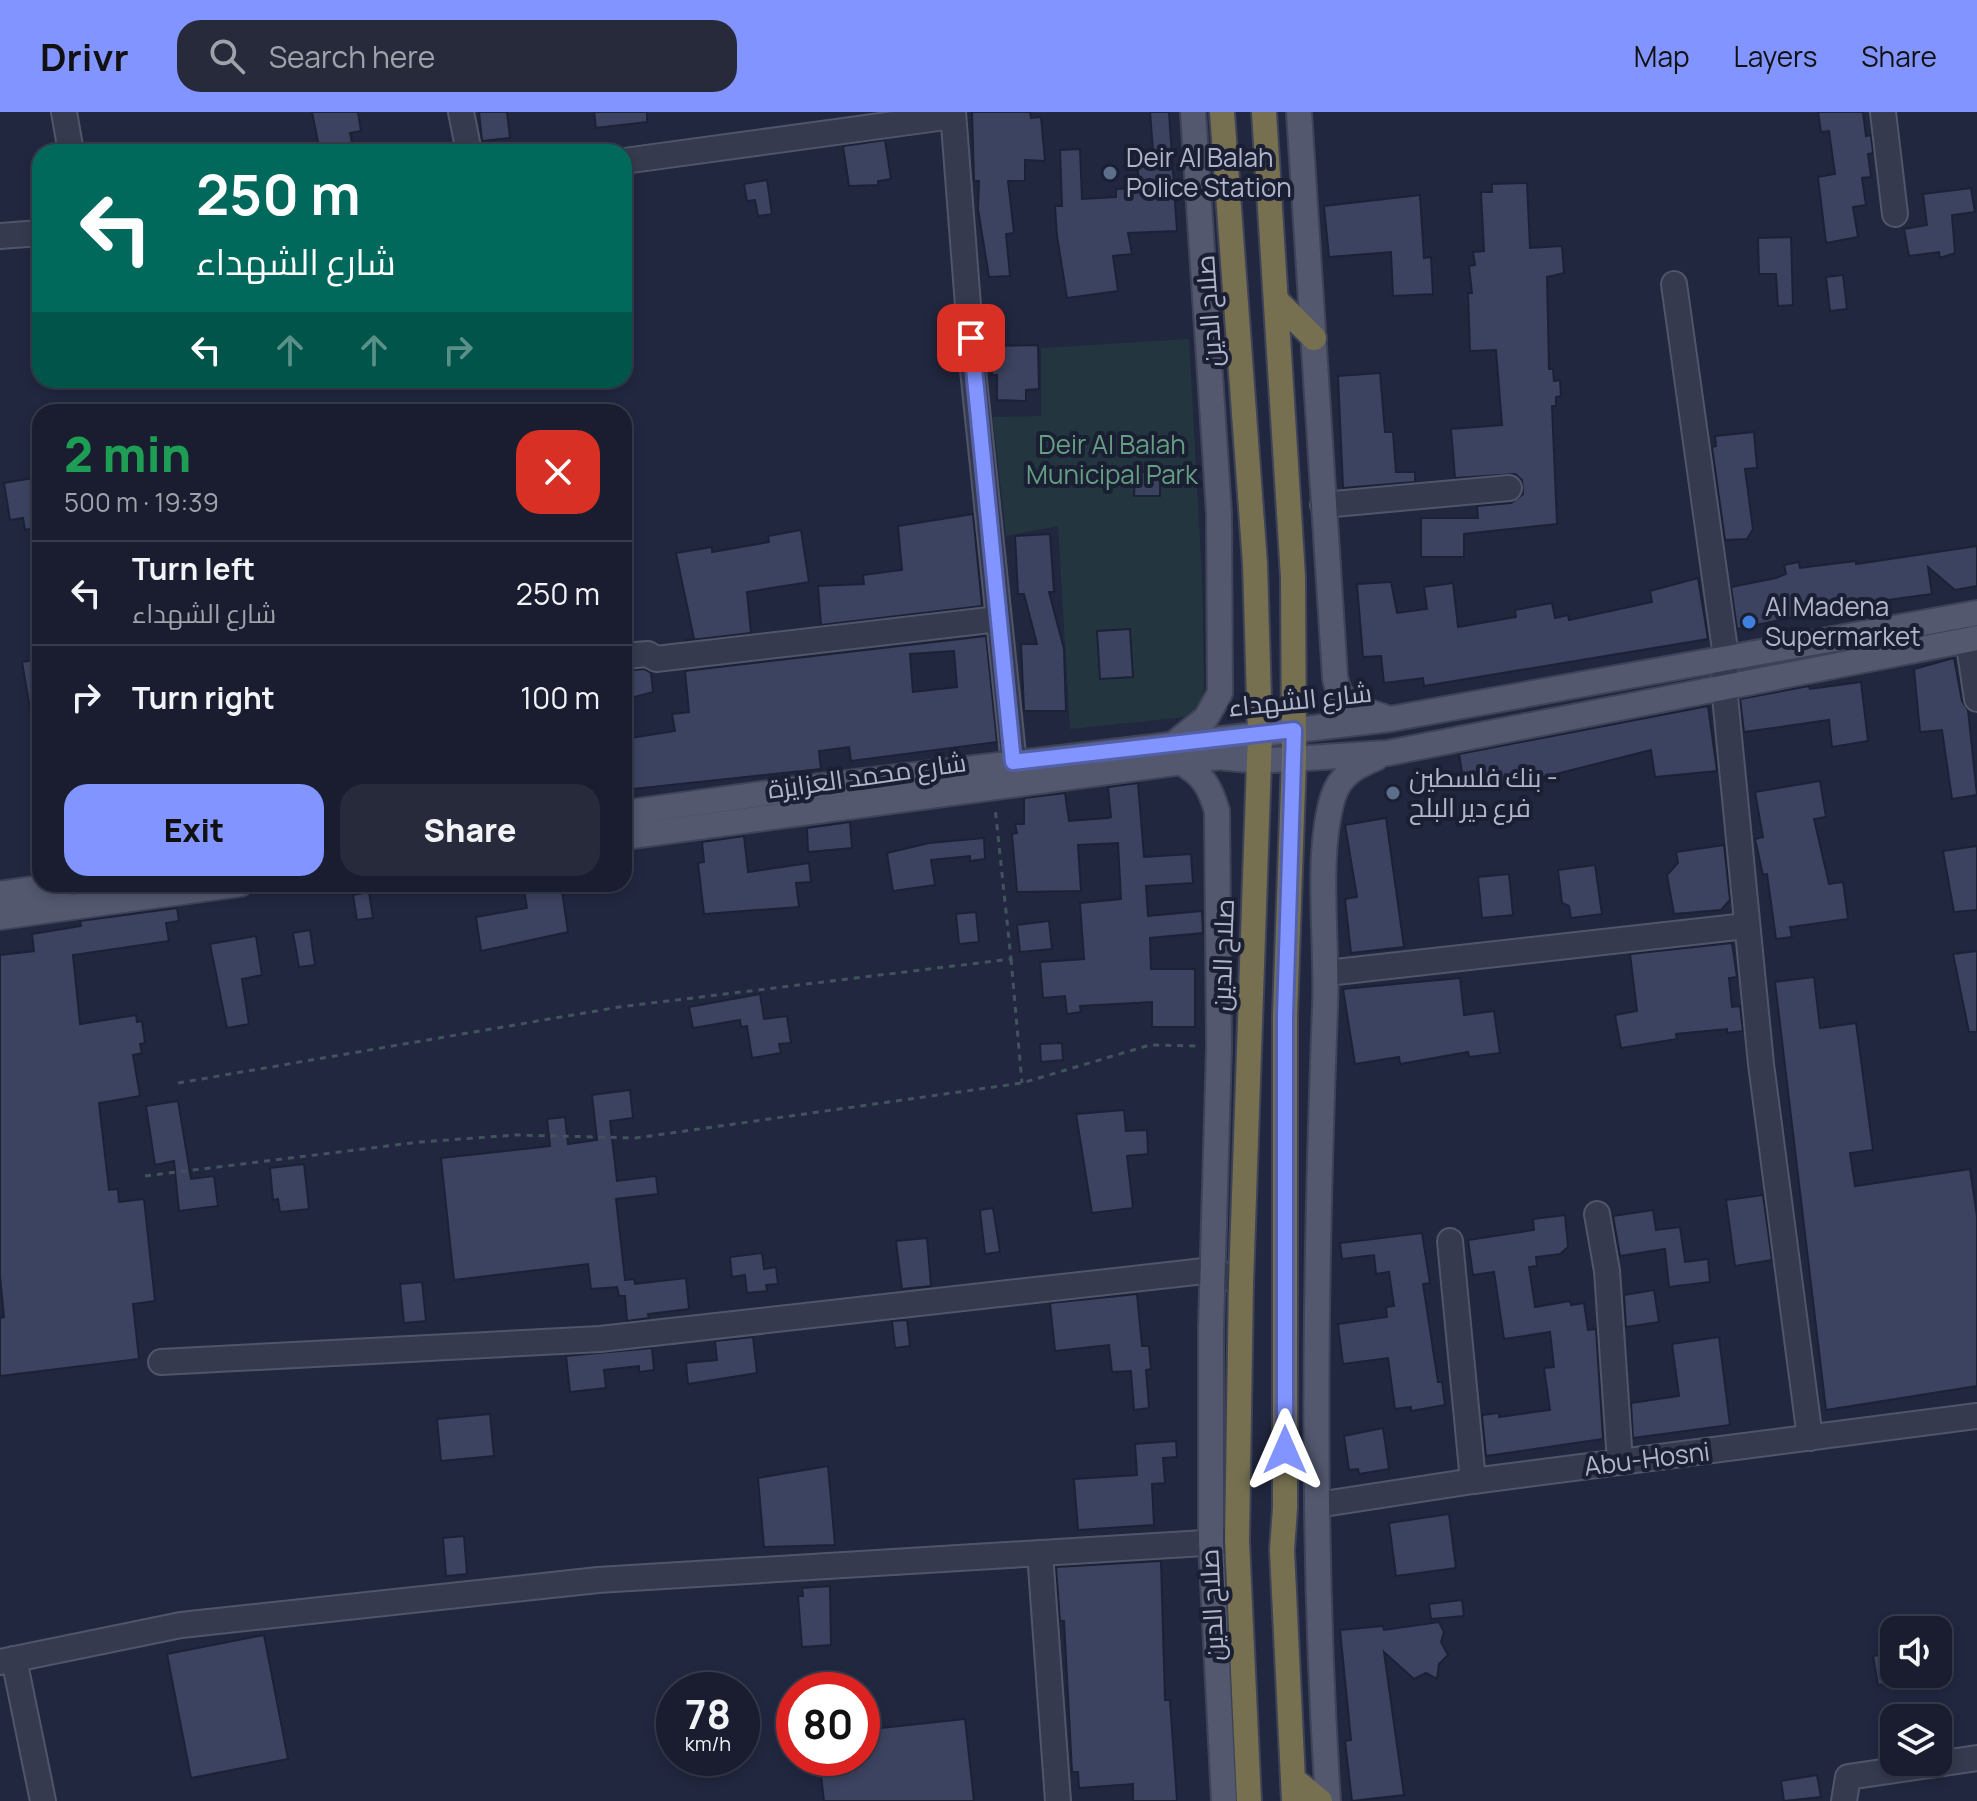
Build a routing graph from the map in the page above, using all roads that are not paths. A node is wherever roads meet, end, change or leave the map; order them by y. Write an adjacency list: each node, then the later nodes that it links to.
1 (64, 112): 9 (street)
2 (461, 112): 10 (street)
3 (1193, 112): 13 (main road)
4 (1222, 112): 11 (highway, صلاح الدين)
5 (1264, 112): 18 (highway)
6 (1299, 112): 19 (main road)
7 (1883, 112): 14 (street)
8 (953, 114): 12 (street); 23 (street)
9 (70, 144)
10 (467, 144)
11 (1226, 157): 13 (street); 31 (highway, صلاح الدين)
12 (632, 160)
13 (1197, 160): 32 (main road)
14 (1895, 214)
15 (32, 234): 16 (street)
16 (0, 236)
17 (1674, 284): 26 (street)
18 (1278, 302): 19 (highway); 30 (highway)
19 (1314, 338): 21 (main road)
20 (1509, 488): 21 (street)
21 (1323, 505): 29 (main road)
22 (1977, 613): 26 (main road, شارع الشهداء)
23 (998, 619): 25 (street); 36 (street)
24 (1973, 638): 27 (main road); 28 (street)
25 (632, 655)
26 (1726, 657): 27 (street); 29 (main road, شارع الشهداء)
27 (1724, 686): 33 (main road); 43 (street)
28 (1977, 699)
29 (1390, 719): 30 (main road, شارع الشهداء)
30 (1294, 730): 31 (main road, شارع الشهداء); 34 (highway)
31 (1260, 733): 32 (main road, شارع الشهداء); 35 (highway, صلاح الدين)
32 (1177, 753): 35 (main road, شارع محمد العزايزة); 36 (main road, شارع محمد العزايزة); 47 (main road)
33 (1388, 753): 34 (main road); 44 (main road)
34 (1294, 758): 35 (main road, شارع محمد العزايزة); 60 (highway)
35 (1259, 761): 48 (highway, صلاح الدين)
36 (1007, 777): 37 (main road); 38 (main road, شارع محمد العزايزة)
37 (632, 812)
38 (632, 836)
39 (32, 889): 41 (main road)
40 (182, 892): 42 (main road)
41 (0, 894)
42 (0, 917)
43 (1746, 926): 44 (street); 51 (street)
44 (1327, 973): 54 (main road)
45 (1597, 1214): 52 (street)
46 (1450, 1241): 53 (street)
47 (1213, 1270): 48 (street); 49 (street); 56 (main road)
48 (1241, 1283): 55 (highway, صلاح الدين)
49 (161, 1362)
50 (1977, 1416): 51 (street, Abu-Hosni)
51 (1810, 1438): 52 (street, Abu-Hosni)
52 (1620, 1462): 53 (street, Abu-Hosni)
53 (1473, 1481): 54 (street, Abu-Hosni)
54 (1317, 1505): 66 (main road)
55 (1237, 1541): 56 (street); 64 (highway, صلاح الدين)
56 (1211, 1542): 57 (street); 63 (main road)
57 (1040, 1553): 58 (street); 62 (street)
58 (7, 1661): 61 (street)
59 (1977, 1758): 67 (street)
60 (1293, 1790): 65 (highway)
61 (43, 1801)
62 (1058, 1801)
63 (1224, 1801)
64 (1249, 1801)
65 (1320, 1801)
66 (1328, 1801)
67 (1844, 1801)

